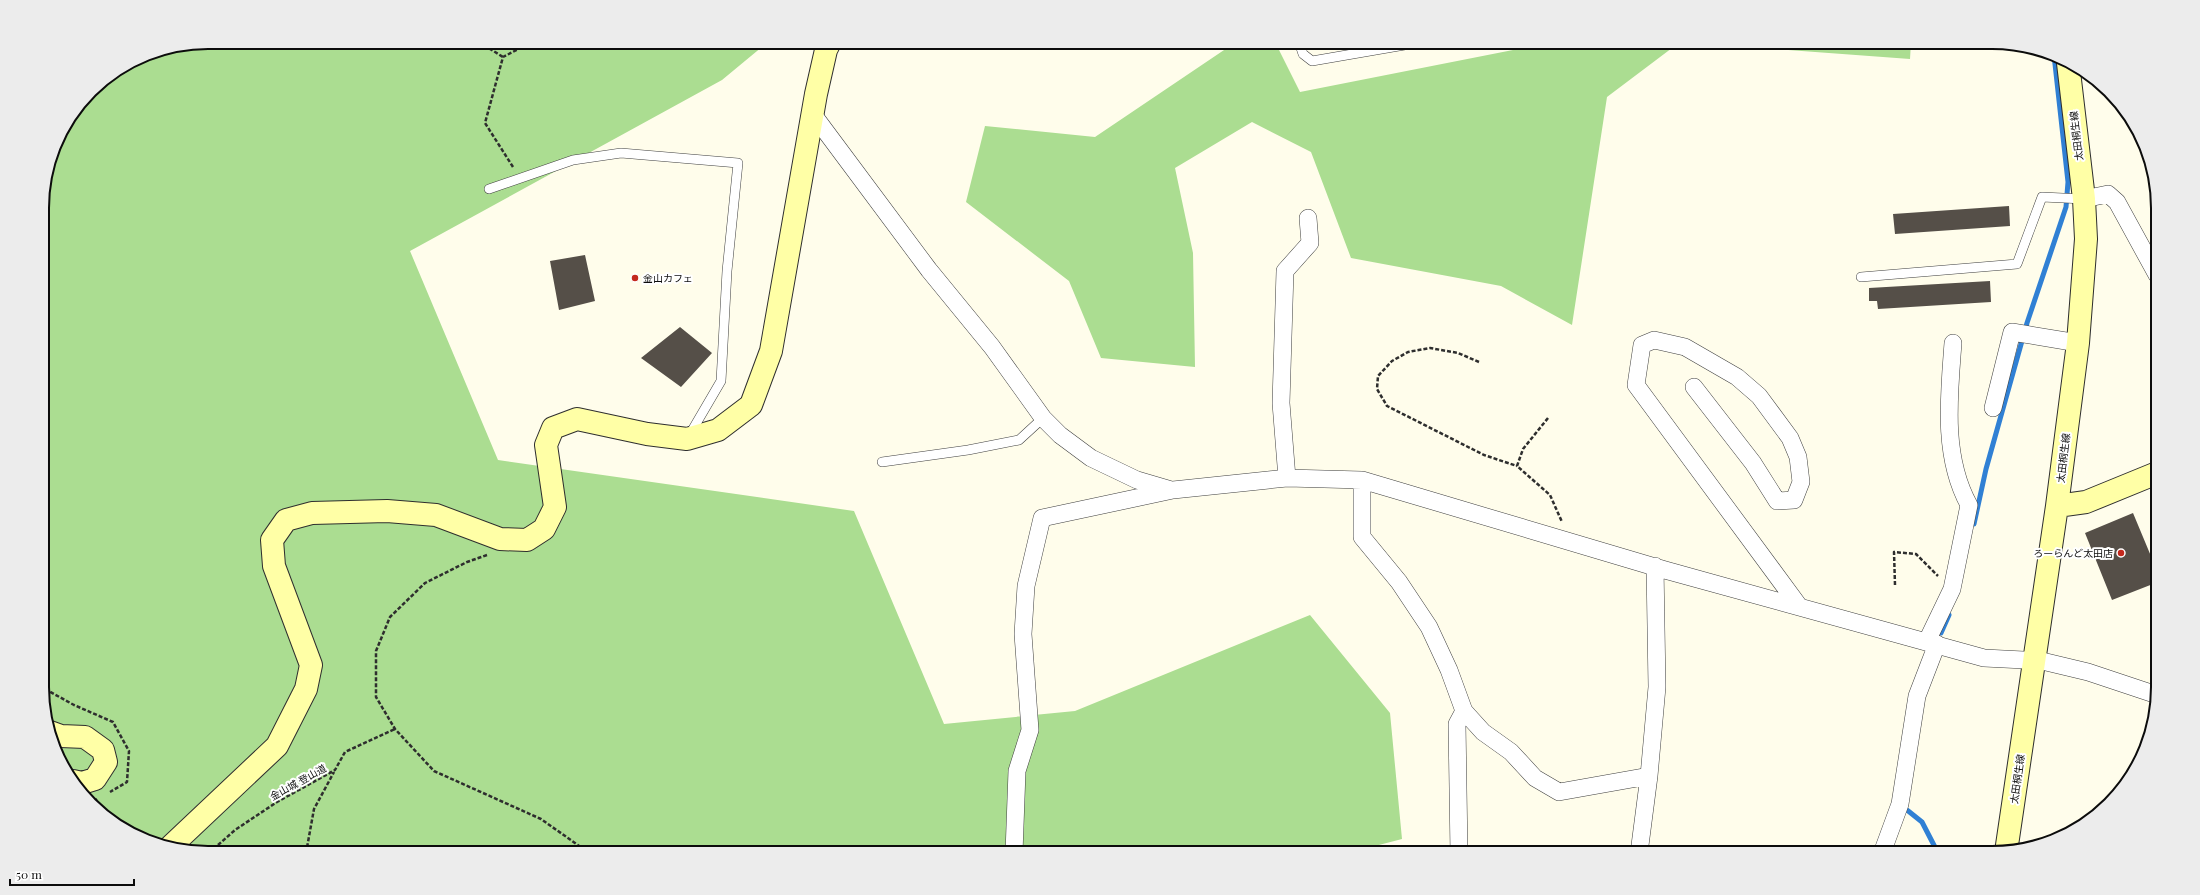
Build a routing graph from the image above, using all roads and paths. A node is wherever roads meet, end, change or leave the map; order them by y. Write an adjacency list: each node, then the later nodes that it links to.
1 (491, 49): 6 (path)
2 (518, 49): 6 (path)
3 (826, 49): 8 (street)
4 (1301, 49): 5 (lane)
5 (1381, 49)
6 (503, 56): 9 (path)
7 (2069, 69): 11 (street, 太田桐生線)
8 (812, 113): 20 (street); 22 (street)
9 (520, 178): 10 (lane); 22 (lane)
10 (489, 189)
11 (2084, 199): 13 (street); 14 (lane); 16 (street, 太田桐生線)
12 (1308, 218): 26 (street)
13 (2151, 264)
14 (1861, 277)
15 (1953, 343): 34 (street)
16 (2078, 343): 19 (street); 29 (street, 太田桐生線)
17 (1479, 362): 24 (path)
18 (1694, 387): 35 (street)
19 (1993, 408)
20 (1043, 418): 23 (lane); 28 (street)
21 (1548, 418): 24 (path)
22 (687, 439): 45 (street)
23 (882, 462)
24 (1517, 466): 30 (path)
25 (2151, 475): 29 (street)
26 (1287, 478): 27 (street); 28 (street)
27 (1362, 480): 30 (street); 39 (street)
28 (1173, 490): 49 (street)
29 (2057, 506): 37 (street, 太田桐生線)
30 (1570, 541): 32 (street)
31 (491, 554): 40 (path)
32 (1655, 566): 35 (street); 43 (street)
33 (1895, 585): 34 (path)
34 (1952, 589): 36 (street)
35 (1799, 606): 36 (street)
36 (1932, 643): 37 (street); 52 (street)
37 (2033, 661): 38 (street); 53 (street, 太田桐生線)
38 (2151, 693)
39 (1464, 711): 43 (street); 50 (street)
40 (395, 729): 42 (path, 金山城 登山道); 48 (path)
41 (56, 734): 44 (street)
42 (335, 770): 46 (path, 金山城 登山道); 47 (path)
43 (1649, 776): 51 (street)
44 (81, 783)
45 (175, 843)
46 (217, 846)
47 (307, 846)
48 (579, 846)
49 (1014, 846)
50 (1459, 846)
51 (1640, 846)
52 (1885, 846)
53 (2007, 846)

